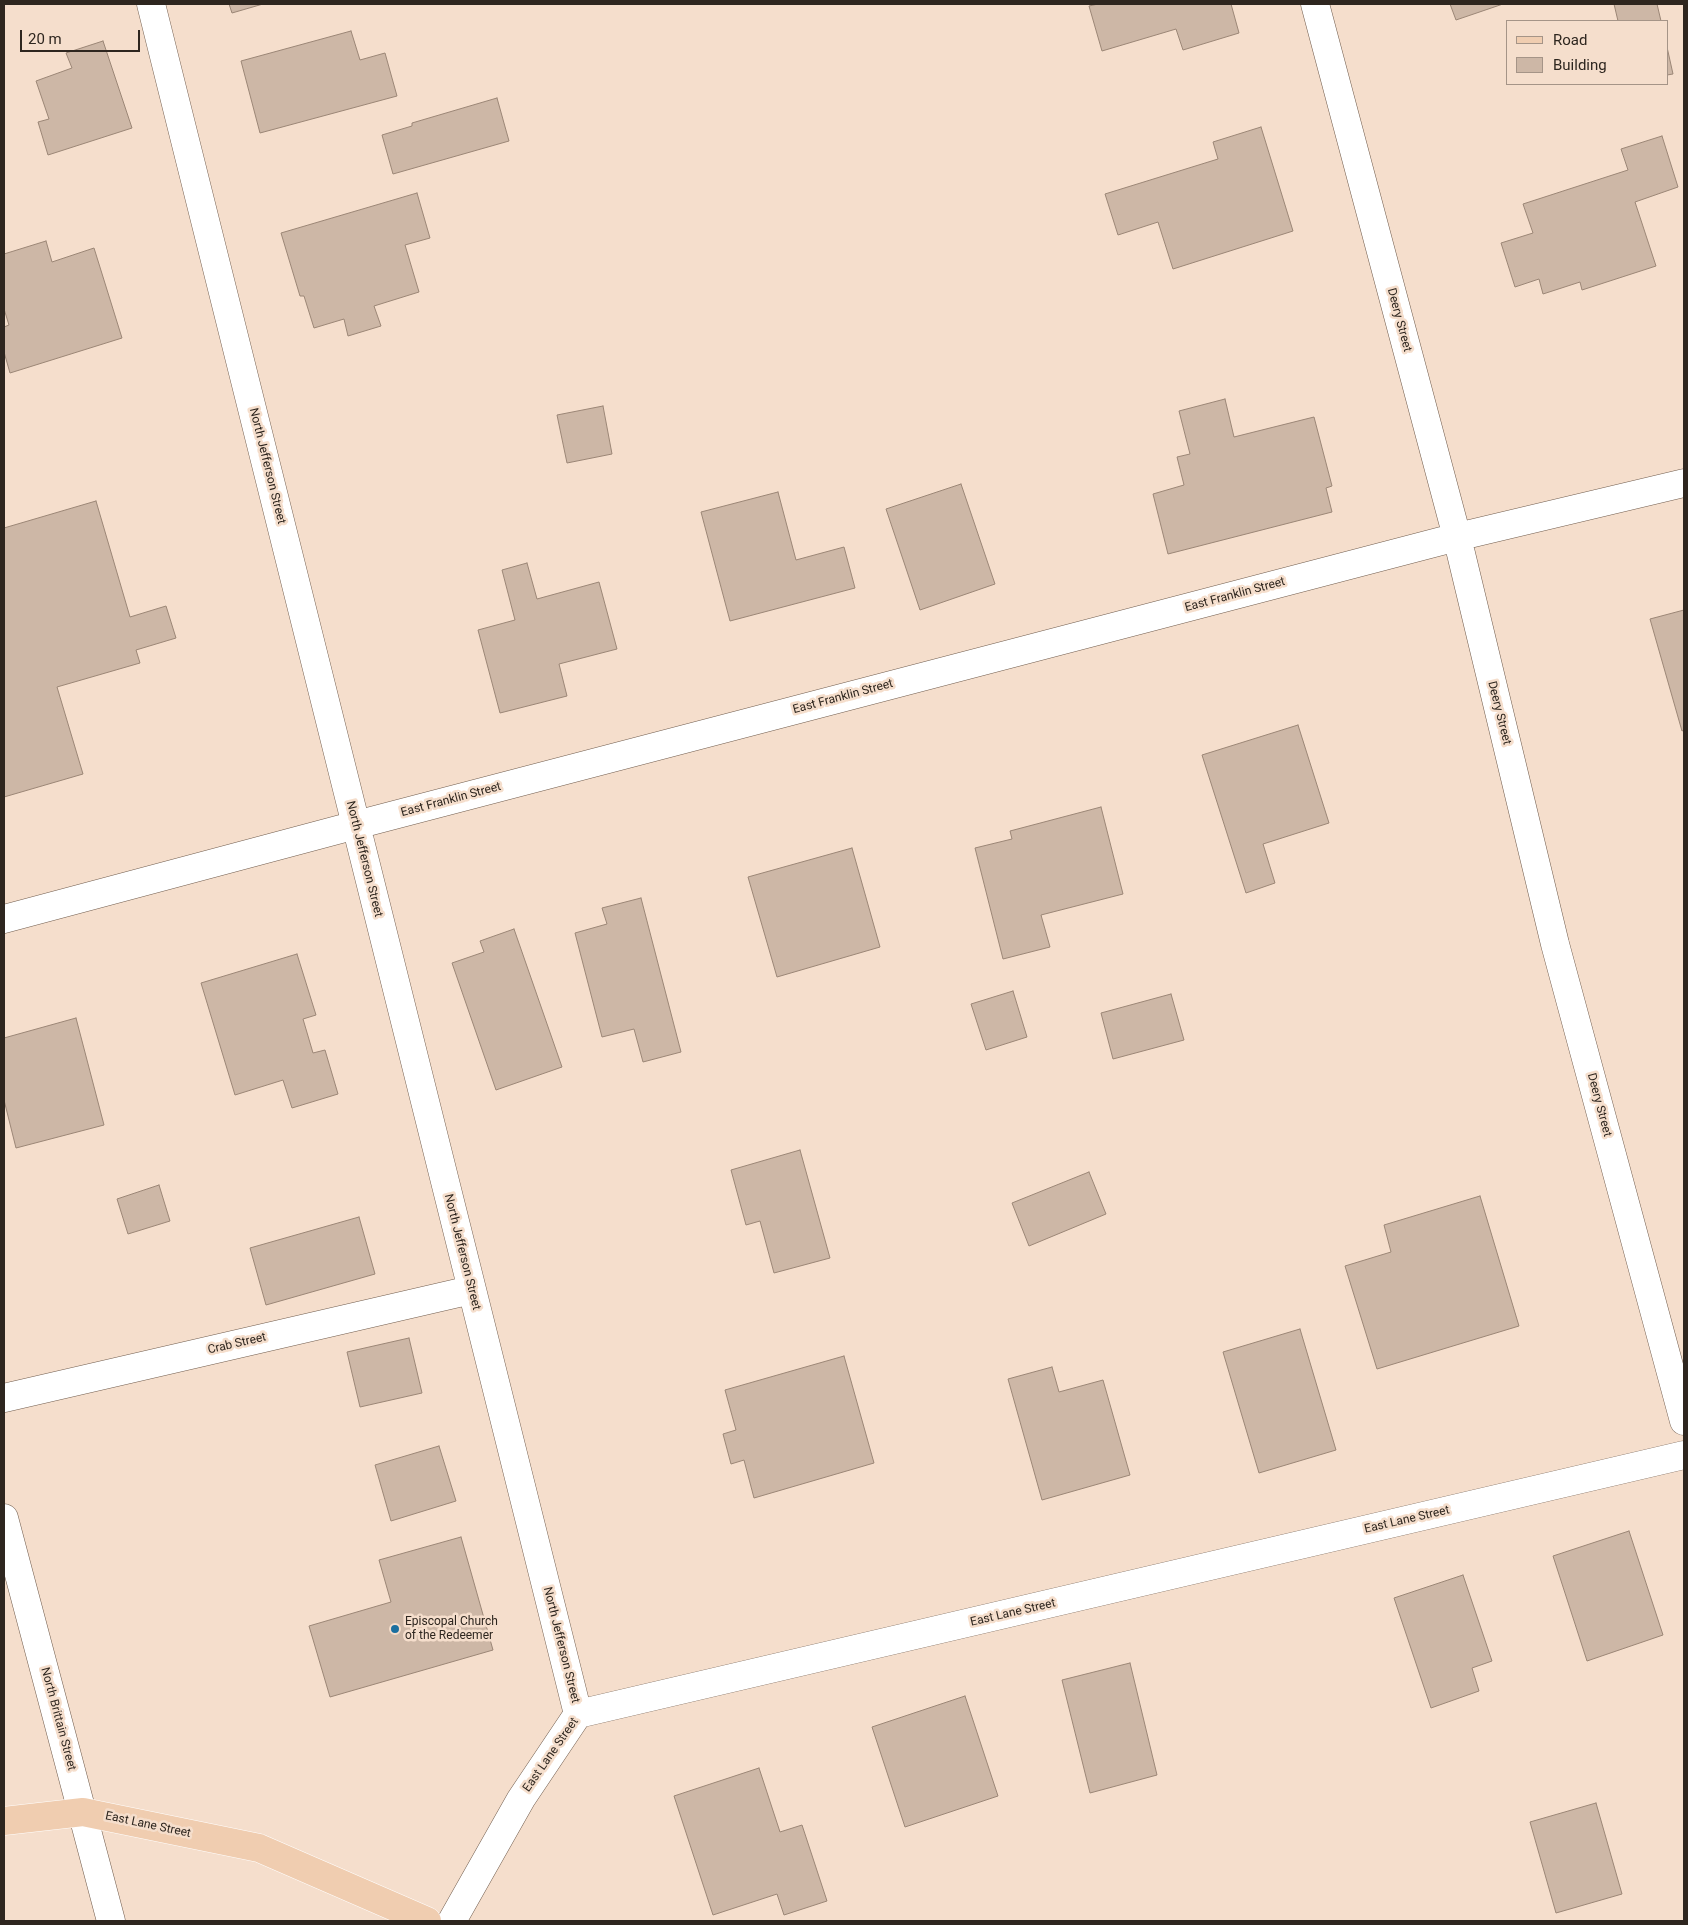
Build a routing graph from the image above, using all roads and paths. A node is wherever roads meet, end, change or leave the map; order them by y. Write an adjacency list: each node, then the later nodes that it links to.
1 (152, 4): 5 (street, North Jefferson Street)
2 (1315, 4): 4 (street, Deery Street)
3 (1684, 483): 4 (street, East Franklin Street)
4 (1457, 537): 5 (street, East Franklin Street); 9 (street, Deery Street)
5 (356, 825): 6 (street, East Franklin Street); 7 (street, North Jefferson Street)
6 (4, 919)
7 (471, 1290): 8 (street, Crab Street); 12 (street, North Jefferson Street)
8 (4, 1398)
9 (1684, 1421)
10 (1684, 1455): 12 (street, East Lane Street)
11 (4, 1518): 13 (street, North Brittain Street)
12 (578, 1714): 17 (street, East Lane Street)
13 (83, 1812): 14 (main road, East Lane Street); 15 (street, North Brittain Street); 16 (main road, East Lane Street)
14 (4, 1821)
15 (111, 1921)
16 (427, 1921)
17 (452, 1921)

